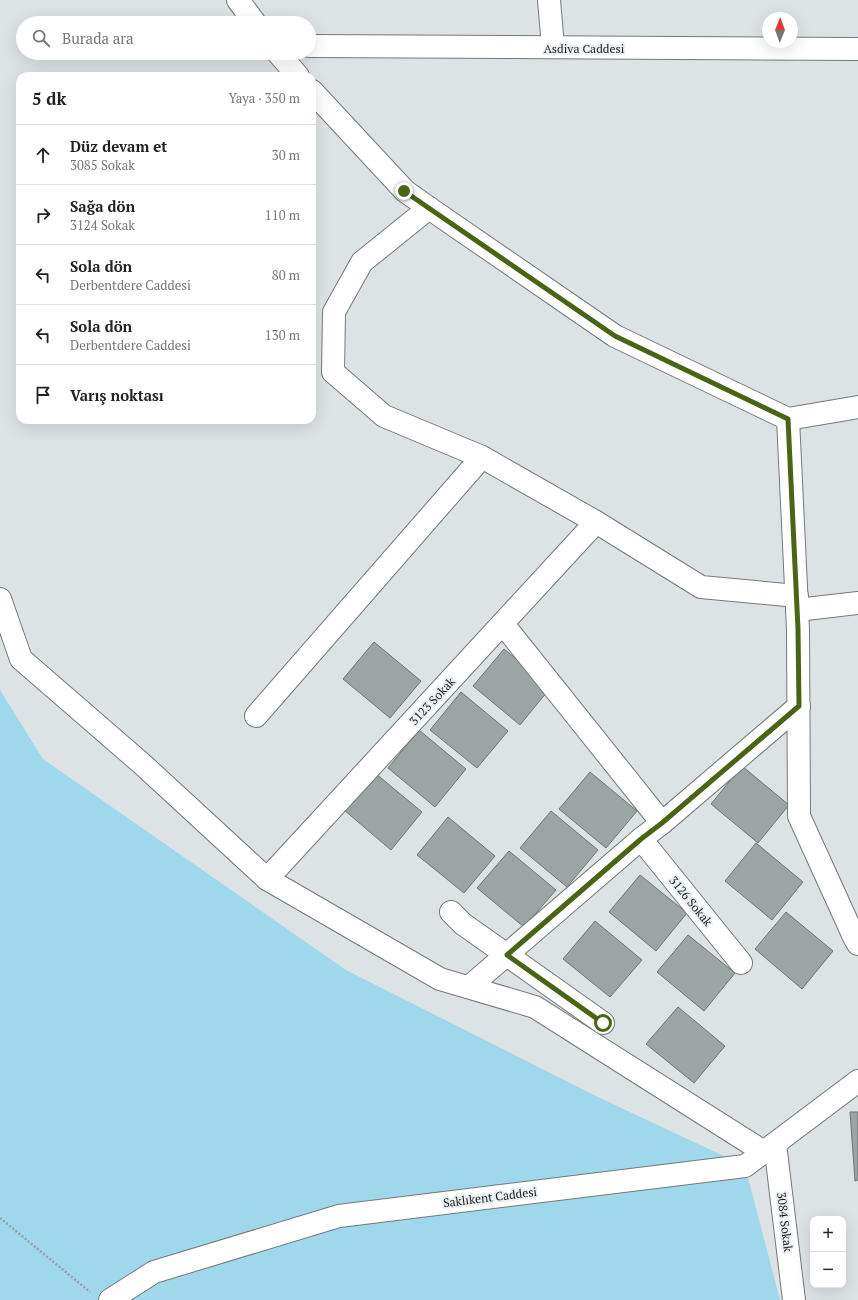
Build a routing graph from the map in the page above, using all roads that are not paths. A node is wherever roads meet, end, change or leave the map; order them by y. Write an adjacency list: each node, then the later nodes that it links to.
1 (238, 0): 3 (street)
2 (549, 0): 5 (street)
3 (250, 16)
4 (316, 46): 5 (street, Asdiva Caddesi)
5 (553, 48): 6 (street, Asdiva Caddesi)
6 (858, 50)
7 (284, 60): 8 (street)
8 (295, 72)
9 (316, 95): 10 (street)
10 (429, 208): 12 (street); 13 (street)
11 (858, 408): 12 (street)
12 (788, 419): 16 (street)
13 (482, 457): 14 (street); 20 (street)
14 (596, 522): 16 (street); 18 (street, 3123 Sokak)
15 (0, 599): 23 (street)
16 (797, 603): 17 (street); 19 (street)
17 (858, 603)
18 (503, 624): 21 (street); 23 (street, 3123 Sokak)
19 (799, 706): 21 (street); 25 (street)
20 (256, 716)
21 (662, 823): 22 (street)
22 (641, 839): 26 (street); 27 (street, 3126 Sokak)
23 (267, 879): 28 (street)
24 (451, 912): 26 (street)
25 (858, 944)
26 (507, 955): 28 (street); 29 (street)
27 (742, 963)
28 (469, 988): 31 (street)
29 (603, 1023)
30 (858, 1081): 31 (street, Saklıkent Caddesi)
31 (770, 1148): 32 (street, Saklıkent Caddesi); 33 (street, 3084 Sokak)
32 (101, 1298)
33 (794, 1300)

